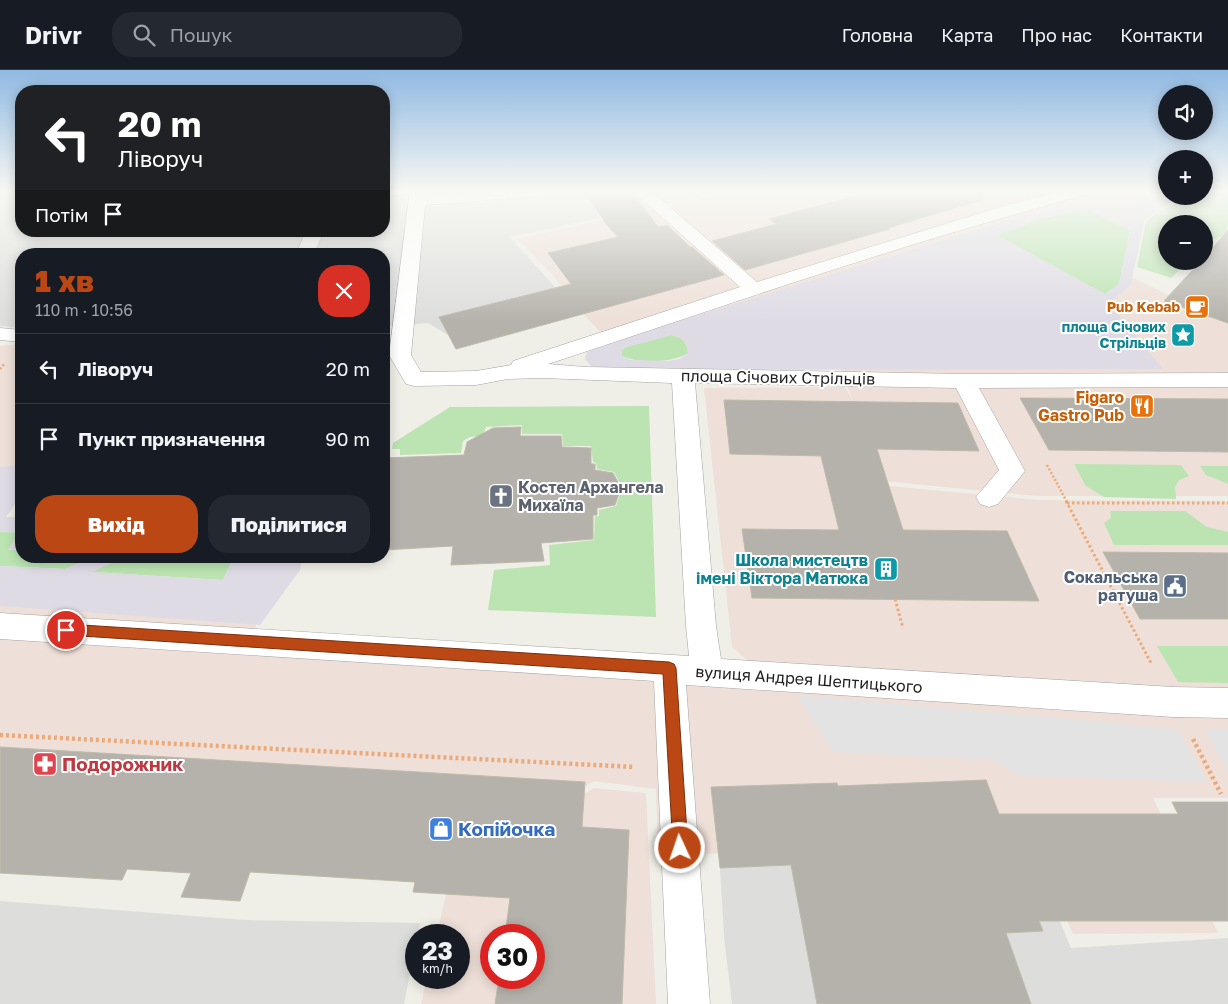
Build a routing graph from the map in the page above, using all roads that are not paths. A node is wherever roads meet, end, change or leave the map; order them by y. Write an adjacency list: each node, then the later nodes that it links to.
1 (413, 235): 7 (street, площа Січових Стрільців)
2 (691, 235): 4 (street)
3 (930, 235): 4 (street, площа Січових Стрільців)
4 (754, 289): 7 (street, площа Січових Стрільців)
5 (0, 334): 6 (street)
6 (15, 335)
7 (508, 372): 8 (street, площа Січових Стрільців)
8 (683, 375): 10 (street, площа Січових Стрільців); 14 (street)
9 (1228, 380): 10 (street, площа Січових Стрільців)
10 (964, 381): 11 (street)
11 (989, 497)
12 (0, 626): 13 (street, вулиця Андрея Шептицького)
13 (669, 668): 14 (street, вулиця Андрея Шептицького); 16 (street)
14 (707, 673): 15 (street, вулиця Андрея Шептицького)
15 (1228, 702)
16 (689, 1004)

